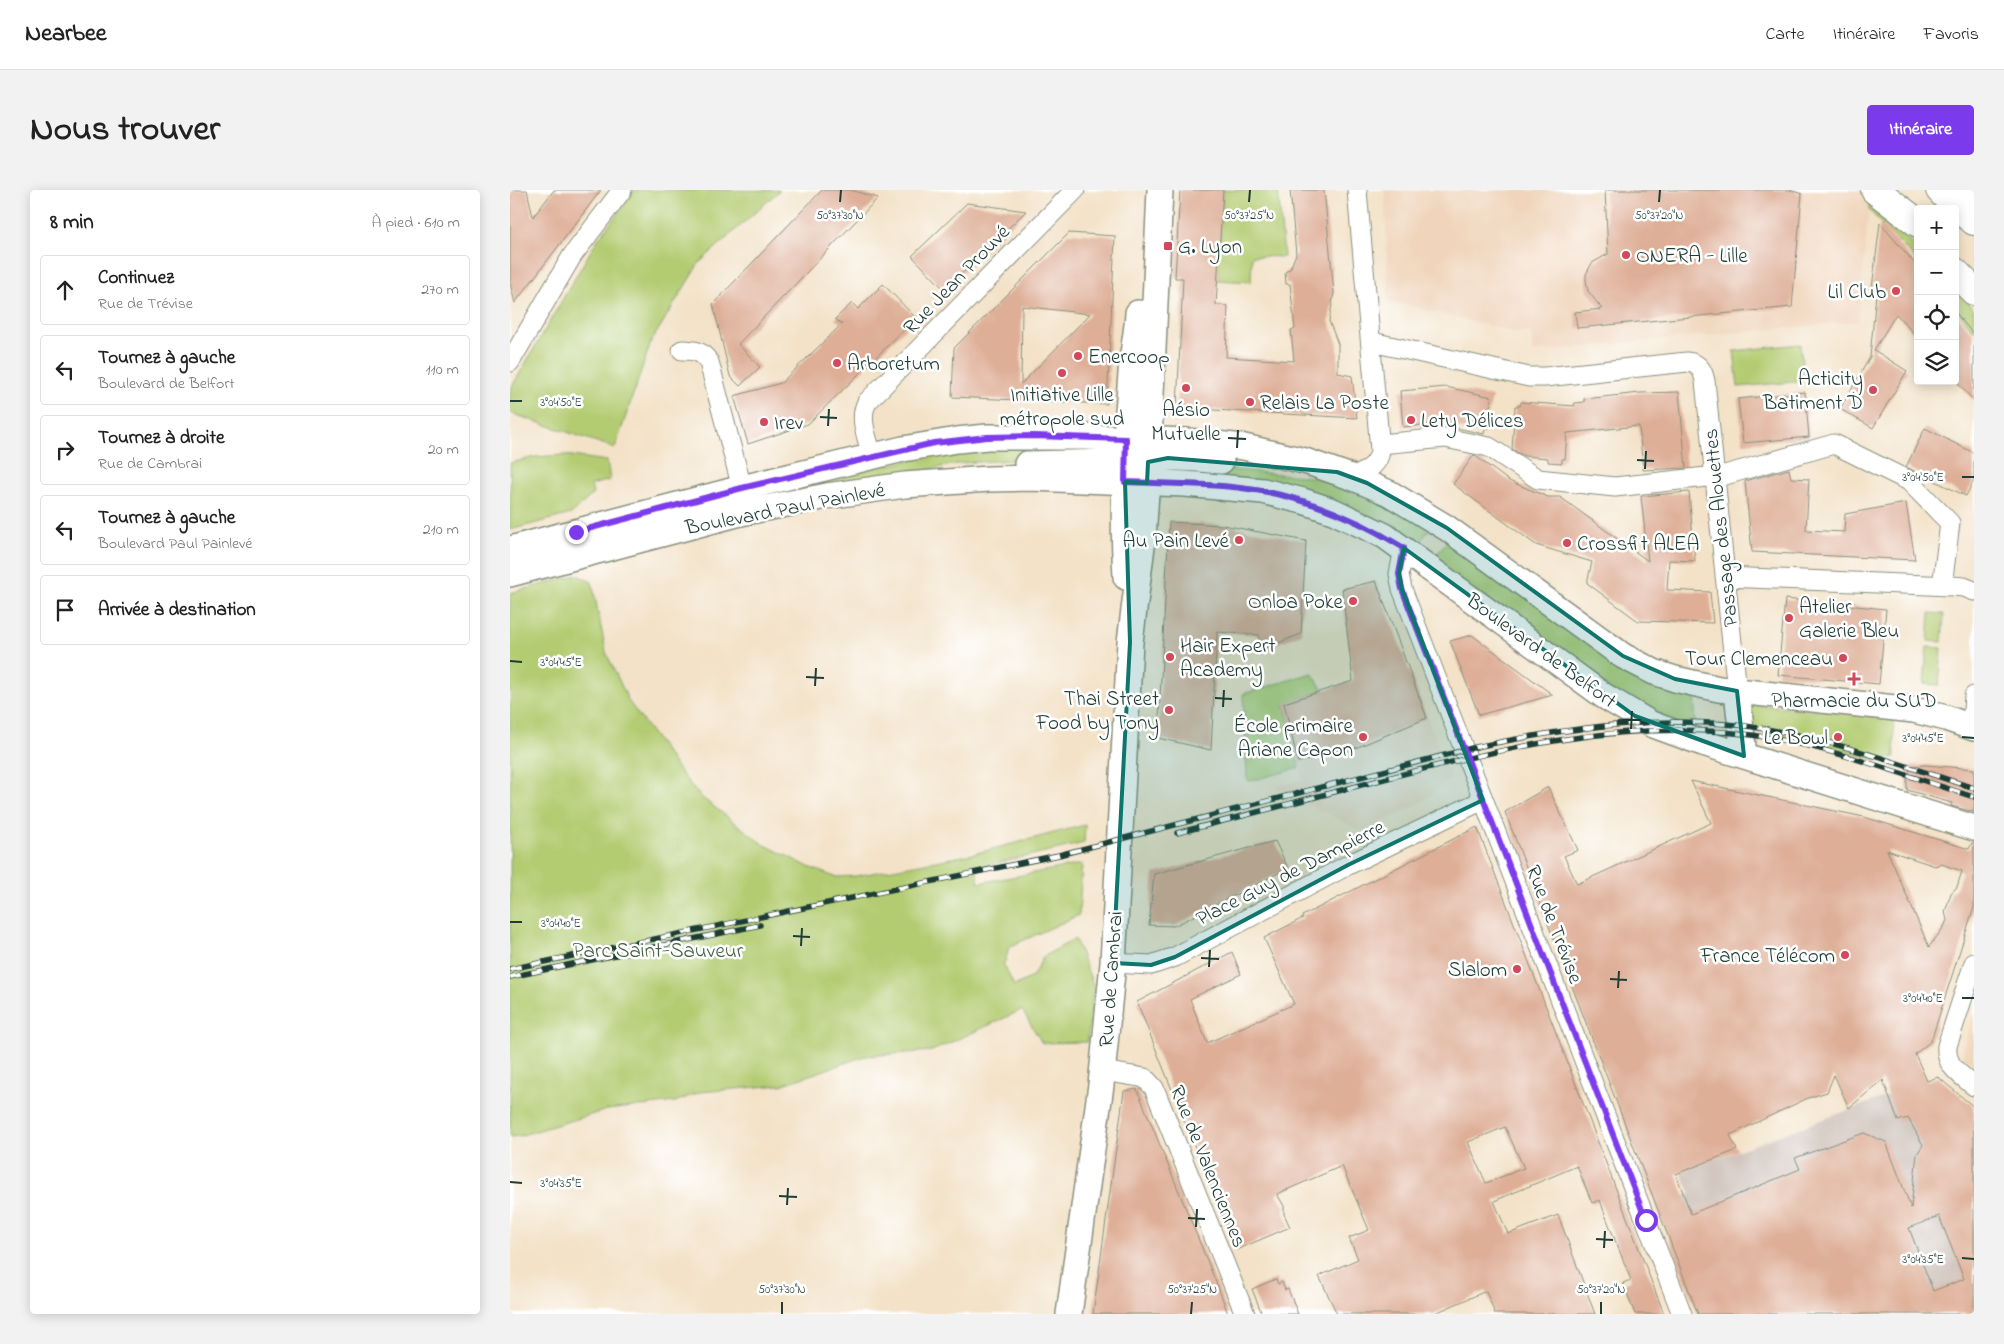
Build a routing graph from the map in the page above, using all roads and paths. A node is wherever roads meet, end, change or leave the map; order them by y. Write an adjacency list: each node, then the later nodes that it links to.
1 (622, 190): 19 (street)
2 (1076, 190): 21 (street, Rue Jean Prouvé)
3 (1144, 190): 22 (main road)
4 (1160, 190): 22 (main road)
5 (1358, 190): 17 (street)
6 (1876, 190): 10 (highway)
7 (1940, 190): 11 (highway)
8 (1967, 190): 9 (highway)
9 (1974, 195)
10 (1910, 217): 12 (highway)
11 (1974, 221)
12 (1914, 229)
13 (1959, 255): 14 (highway)
14 (1974, 266)
15 (1959, 276): 16 (highway)
16 (1974, 291)
17 (1372, 342): 20 (street); 24 (street, Passage des Alouettes)
18 (682, 350): 25 (street)
19 (510, 362)
20 (1380, 444): 23 (street); 24 (street)
21 (872, 456): 22 (main road, Boulevard Paul Painlevé); 25 (main road, Boulevard Paul Painlevé)
22 (1137, 461): 23 (main road, Boulevard de Belfort); 26 (main road); 26 (main road, Boulevard Paul Painlevé); 28 (main road, Boulevard de Belfort); 40 (main road, Rue de Cambrai)
23 (1346, 475): 34 (main road, Boulevard de Belfort)
24 (1715, 476): 31 (street, Passage des Alouettes); 32 (street)
25 (742, 488): 27 (main road, Boulevard Paul Painlevé)
26 (879, 489): 27 (main road, Boulevard Paul Painlevé)
27 (578, 543): 29 (main road, Boulevard Paul Painlevé); 30 (main road, Boulevard Paul Painlevé)
28 (1404, 548): 37 (main road, Boulevard de Belfort); 38 (street, Rue de Trévise)
29 (510, 549)
30 (510, 574)
31 (1726, 577): 32 (street); 34 (street, Passage des Alouettes)
32 (1942, 586): 33 (street)
33 (1974, 591)
34 (1737, 691): 36 (main road, Boulevard de Belfort); 37 (main road, Passage des Alouettes)
35 (1974, 696): 36 (street)
36 (1973, 727)
37 (1744, 756): 39 (main road, Boulevard de Belfort)
38 (1483, 800): 40 (street, Place Guy de Dampierre); 46 (street, Rue de Trévise)
39 (1974, 828)
40 (1113, 963): 42 (main road, Rue de Cambrai)
41 (1974, 963): 43 (street)
42 (1102, 1071): 44 (main road, Rue de Cambrai); 45 (street, Rue de Valenciennes)
43 (1974, 1086)
44 (1069, 1314)
45 (1245, 1314)
46 (1682, 1314)

